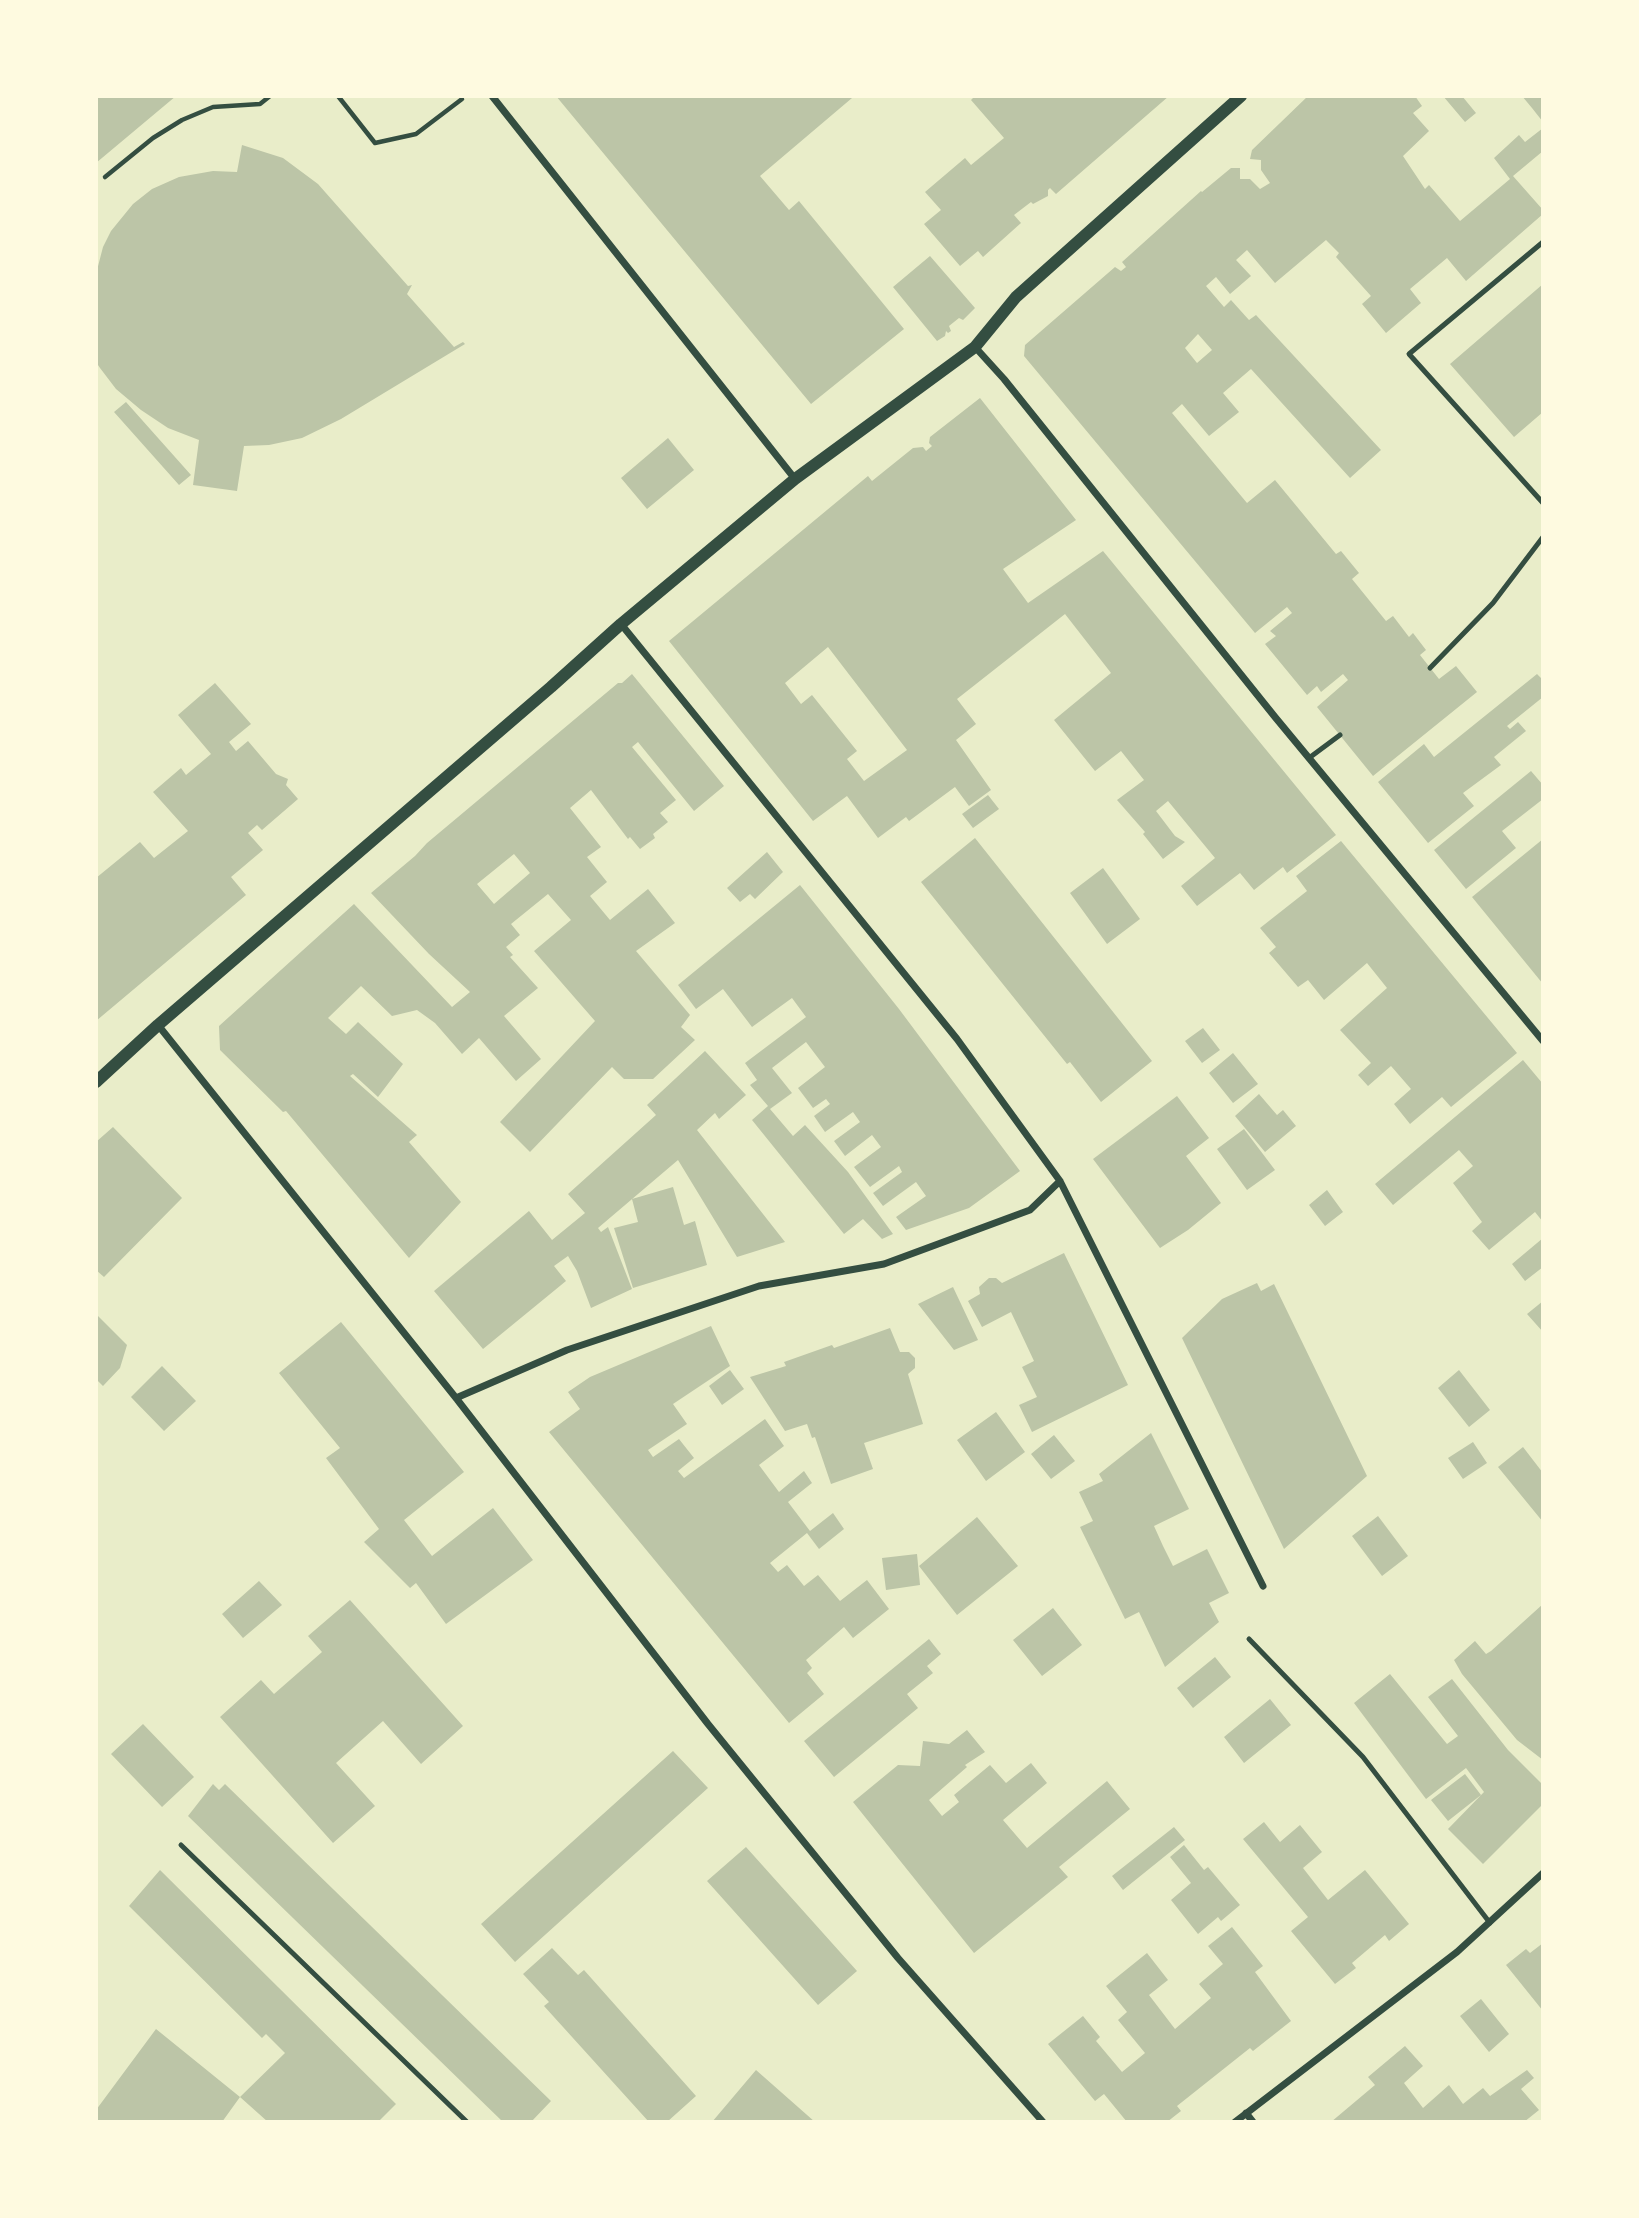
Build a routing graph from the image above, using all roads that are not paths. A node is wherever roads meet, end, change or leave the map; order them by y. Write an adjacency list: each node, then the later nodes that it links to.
1 (492, 96): 5 (street)
2 (1241, 96): 4 (street)
3 (1543, 242): 6 (lane)
4 (975, 347): 5 (street); 11 (street)
5 (795, 479): 8 (street)
6 (1543, 503)
7 (1543, 537): 9 (lane)
8 (621, 624): 12 (street); 15 (street)
9 (1430, 668)
10 (1340, 735): 11 (lane)
11 (1309, 758): 13 (street)
12 (158, 1025): 14 (street); 16 (street)
13 (1543, 1041)
14 (96, 1082)
15 (1060, 1181): 16 (street); 17 (street)
16 (456, 1398): 24 (street)
17 (1263, 1586)
18 (1249, 1639): 21 (lane)
19 (181, 1845): 23 (lane)
20 (1543, 1873): 21 (street)
21 (1490, 1923): 22 (street)
22 (1246, 2113): 25 (street); 26 (street)
23 (467, 2122)
24 (1043, 2122)
25 (1236, 2122)
26 (1253, 2122)

